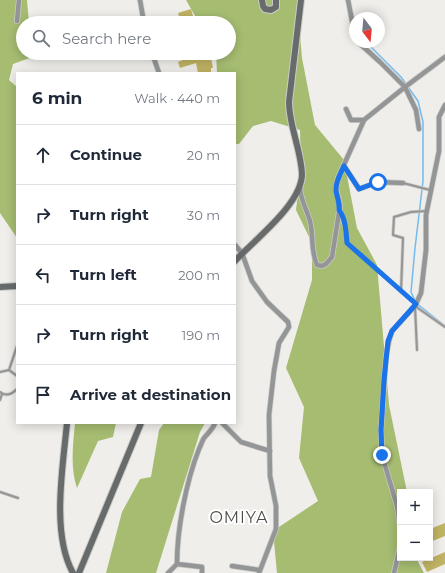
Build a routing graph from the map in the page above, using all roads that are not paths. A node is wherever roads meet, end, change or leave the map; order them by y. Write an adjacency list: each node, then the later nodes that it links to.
1 (20, 0): 8 (street)
2 (140, 0): 9 (street)
3 (262, 0): 4 (street)
4 (276, 0)
5 (301, 0): 21 (street)
6 (348, 0): 7 (street)
7 (350, 12)
8 (18, 16)
9 (143, 16)
10 (365, 48): 14 (street)
11 (445, 57): 14 (street)
12 (154, 60): 13 (street)
13 (159, 72)
14 (405, 87): 17 (street); 18 (street)
15 (445, 105): 22 (street)
16 (346, 109): 17 (street)
17 (364, 120): 19 (street)
18 (419, 129)
19 (344, 166): 20 (street); 23 (street)
20 (403, 183): 22 (lane)
21 (300, 186): 23 (street); 26 (street)
22 (431, 191): 24 (street)
23 (339, 210): 30 (lane)
24 (427, 211): 30 (lane); 31 (street)
25 (236, 246): 26 (street)
26 (242, 253): 27 (street); 45 (street)
27 (236, 260)
28 (16, 286): 29 (street)
29 (0, 287)
30 (401, 292): 31 (lane)
31 (415, 305): 32 (lane); 34 (lane); 48 (street)
32 (445, 327)
33 (16, 349): 35 (lane)
34 (418, 350)
35 (9, 370): 36 (lane); 37 (lane)
36 (0, 372)
37 (16, 375)
38 (16, 390): 39 (lane)
39 (1, 393): 40 (lane)
40 (0, 400)
41 (68, 424): 53 (street)
42 (141, 424): 54 (street)
43 (215, 424): 50 (street)
44 (223, 424): 45 (street)
45 (270, 451): 52 (street)
46 (0, 492): 47 (lane)
47 (18, 498)
48 (400, 525)
49 (397, 560): 57 (street)
50 (177, 564): 55 (street); 56 (street)
51 (232, 566): 52 (street)
52 (259, 572)
53 (73, 573)
54 (78, 573)
55 (168, 573)
56 (202, 573)
57 (394, 573)

